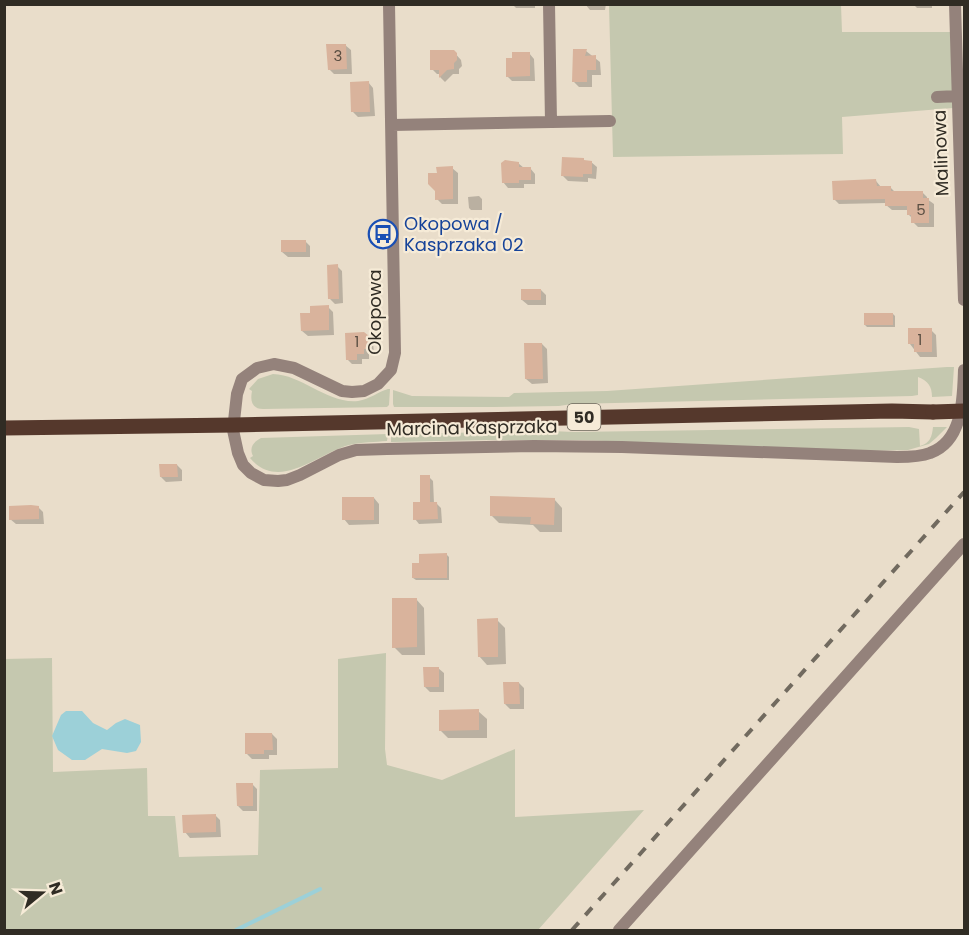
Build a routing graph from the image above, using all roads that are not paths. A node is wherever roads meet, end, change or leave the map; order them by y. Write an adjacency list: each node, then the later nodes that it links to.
1 (389, 4): 8 (street, Okopowa)
2 (549, 4): 7 (street)
3 (955, 4): 4 (street, Malinowa)
4 (957, 96): 5 (street); 9 (street, Malinowa)
5 (937, 97)
6 (610, 121): 7 (street)
7 (551, 122): 8 (street)
8 (392, 125): 12 (street, Okopowa)
9 (964, 300)
10 (964, 370): 11 (street)
11 (961, 418): 12 (main road, Marcina Kasprzaka / 50, bridge); 12 (street, Marcina Kasprzaka)
12 (234, 425): 13 (main road, Marcina Kasprzaka / 50)
13 (4, 428)
14 (964, 544): 15 (street)
15 (619, 930)

